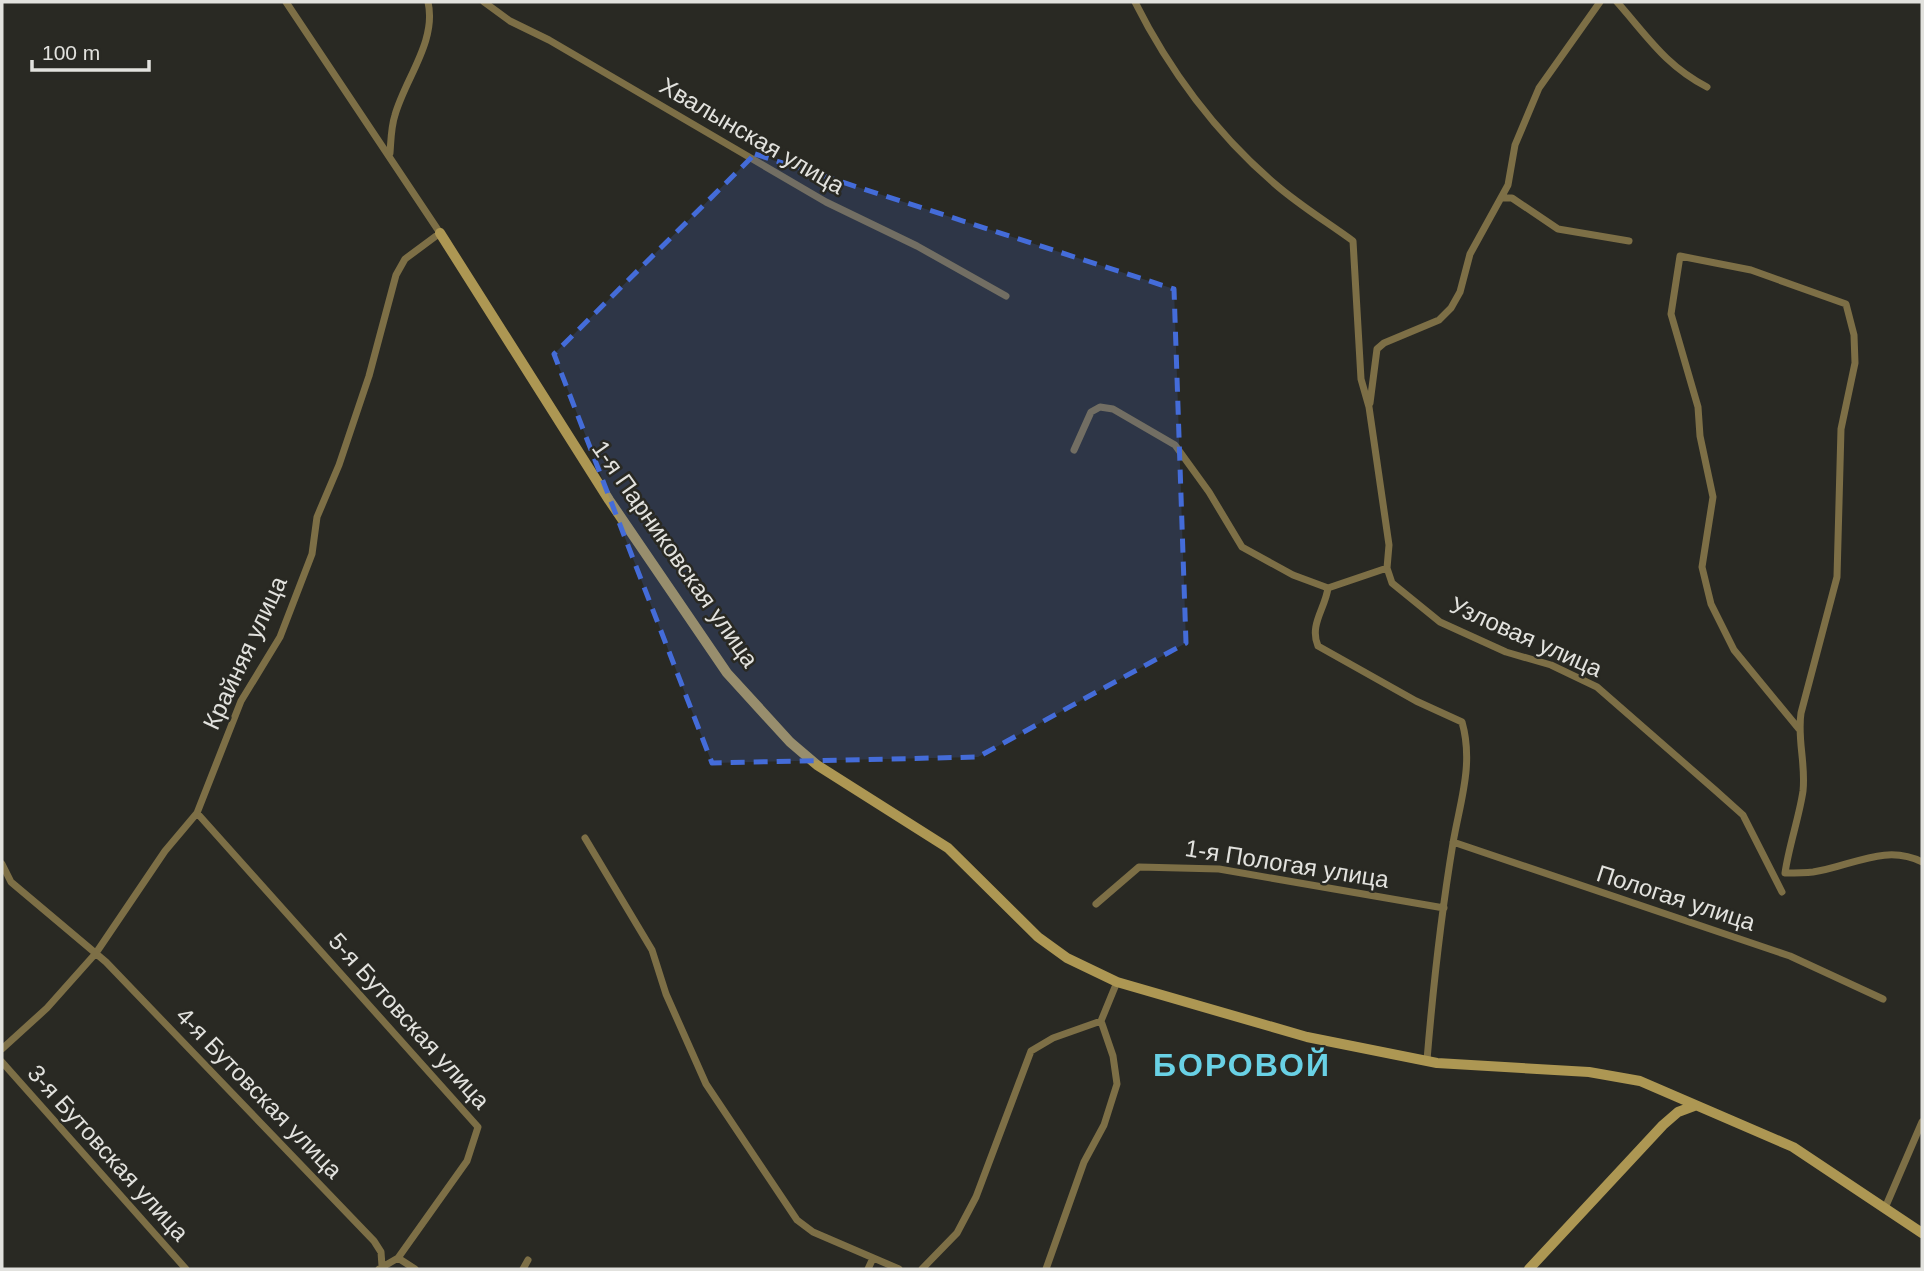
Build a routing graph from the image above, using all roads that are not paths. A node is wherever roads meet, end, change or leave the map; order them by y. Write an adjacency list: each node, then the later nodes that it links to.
1 (286, 2): 8 (street)
2 (428, 2): 8 (street)
3 (484, 2): 12 (street, Хвалынская улица)
4 (1135, 2): 13 (street)
5 (1600, 2): 9 (street)
6 (1617, 2): 7 (street)
7 (1707, 88)
8 (390, 153): 10 (street)
9 (1501, 198): 11 (street); 13 (street)
10 (440, 233): 18 (street, Крайняя улица); 27 (street, 1-я Парниковская улица)
11 (1629, 241)
12 (1006, 296)
13 (1369, 407): 15 (street)
14 (1074, 450): 16 (street)
15 (1387, 568): 16 (street); 23 (street, Узловая улица)
16 (1328, 588): 20 (street)
17 (1799, 729): 17 (street); 21 (street)
18 (197, 813): 26 (street, Крайняя улица); 37 (street, 5-я Бутовская улица)
19 (585, 838): 38 (street)
20 (1453, 842): 25 (street); 28 (street, Пологая улица)
21 (1922, 862)
22 (2, 864): 26 (street, 4-я Бутовская улица)
23 (1782, 892)
24 (1096, 904): 25 (street, 1-я Пологая улица)
25 (1444, 908): 31 (street)
26 (96, 954): 30 (street, Крайняя улица); 40 (street, 4-я Бутовская улица)
27 (1117, 982): 29 (street); 31 (street, 1-я Парниковская улица)
28 (1883, 999)
29 (1101, 1021): 46 (street); 47 (street)
30 (2, 1049)
31 (1427, 1060): 33 (street, 1-я Парниковская улица)
32 (2, 1062): 41 (street, 3-я Бутовская улица)
33 (1694, 1106): 35 (street, 1-я Парниковская улица); 48 (street)
34 (1922, 1122): 35 (street)
35 (1885, 1208): 36 (street, 1-я Парниковская улица)
36 (1922, 1233)
37 (398, 1258): 40 (street, 5-я Бутовская улица); 42 (street)
38 (873, 1258): 44 (street); 45 (street)
39 (528, 1260): 43 (street)
40 (381, 1268)
41 (186, 1269)
42 (415, 1269)
43 (523, 1269)
44 (868, 1269)
45 (899, 1269)
46 (922, 1269)
47 (1046, 1269)
48 (1529, 1269)

